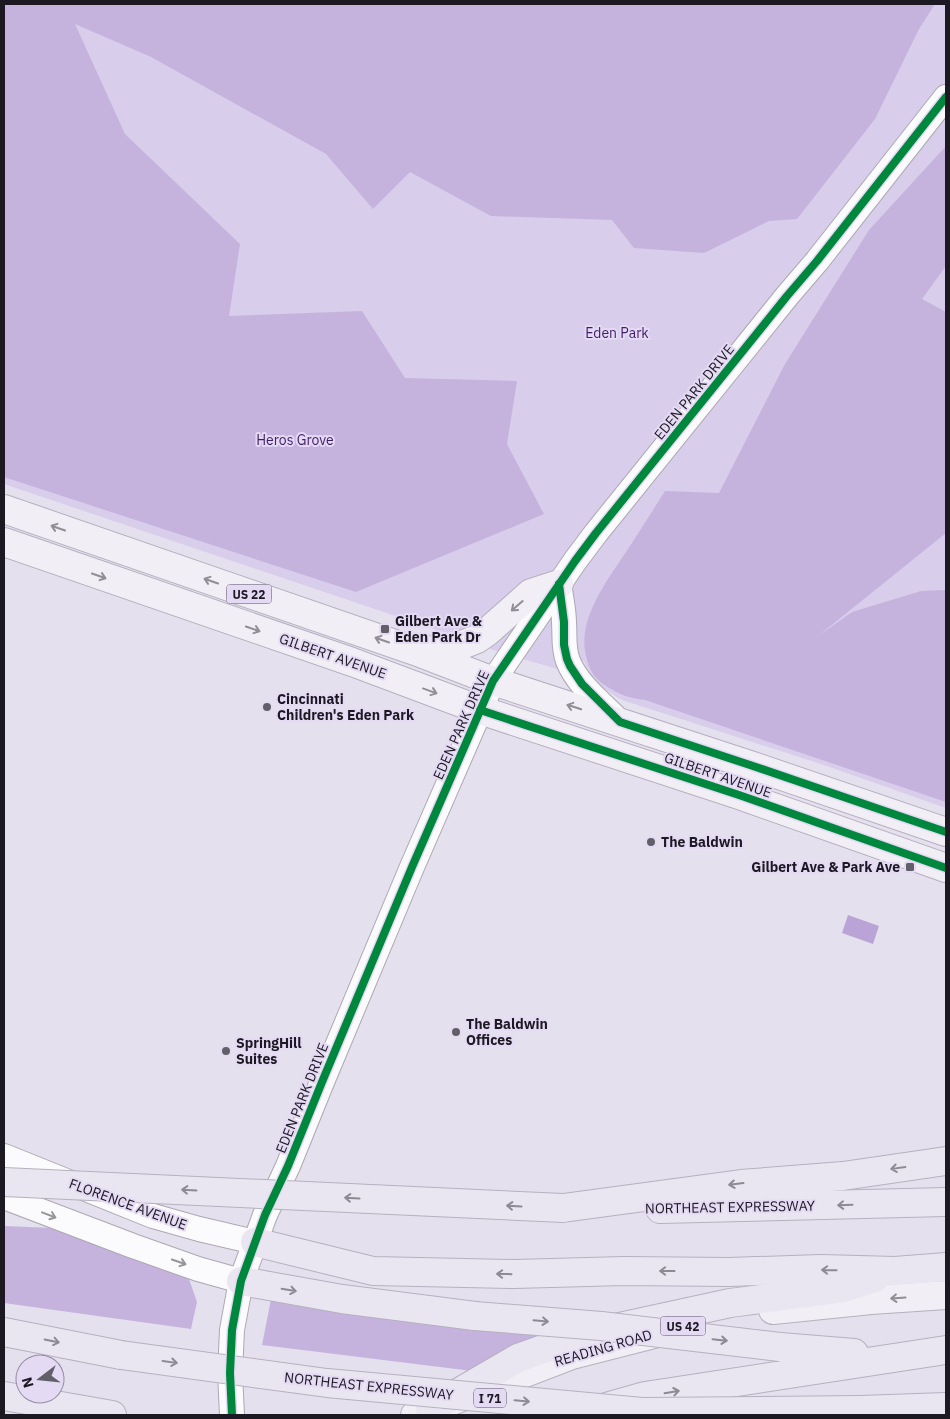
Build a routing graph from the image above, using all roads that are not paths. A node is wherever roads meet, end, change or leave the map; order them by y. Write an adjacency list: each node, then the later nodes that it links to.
1 (946, 98): 4 (street, EDEN PARK DRIVE)
2 (4, 509): 5 (main road, GILBERT AVENUE / US 22, one-way to 2)
3 (4, 542): 7 (main road, GILBERT AVENUE / US 22, one-way to 7)
4 (559, 584): 5 (main road, one-way to 5); 6 (street, EDEN PARK DRIVE); 8 (street)
5 (415, 651): 6 (main road, GILBERT AVENUE / US 22)
6 (493, 680): 7 (street, EDEN PARK DRIVE); 8 (main road, GILBERT AVENUE / US 22, one-way to 6)
7 (480, 710): 10 (main road, GILBERT AVENUE / US 22); 17 (street, EDEN PARK DRIVE)
8 (620, 722): 9 (main road, GILBERT AVENUE / US 22)
9 (946, 832)
10 (946, 868)
11 (4, 1156): 17 (street, FLORENCE AVENUE)
12 (946, 1161): 16 (highway, one-way to 16)
13 (4, 1182): 16 (highway, NORTHEAST EXPRESSWAY, one-way to 13, bridge)
14 (4, 1197): 20 (street, one-way to 20)
15 (946, 1202): 16 (highway, NORTHEAST EXPRESSWAY, one-way to 16)
16 (563, 1208)
17 (255, 1242): 19 (highway, one-way to 17); 20 (street, EDEN PARK DRIVE)
18 (946, 1267): 19 (highway)
19 (895, 1271): 27 (highway)
20 (241, 1281): 24 (highway, one-way to 24, bridge); 29 (street, EDEN PARK DRIVE)
21 (946, 1295): 27 (main road, READING ROAD / US 42, one-way to 27)
22 (4, 1332): 26 (highway, NORTHEAST EXPRESSWAY / I 71, one-way to 26, bridge)
23 (946, 1350): 24 (highway)
24 (896, 1357): 30 (highway, one-way to 24)
25 (4, 1396): 28 (highway)
26 (946, 1407)
27 (423, 1412)
28 (112, 1415)
29 (232, 1415)
30 (574, 1415)

